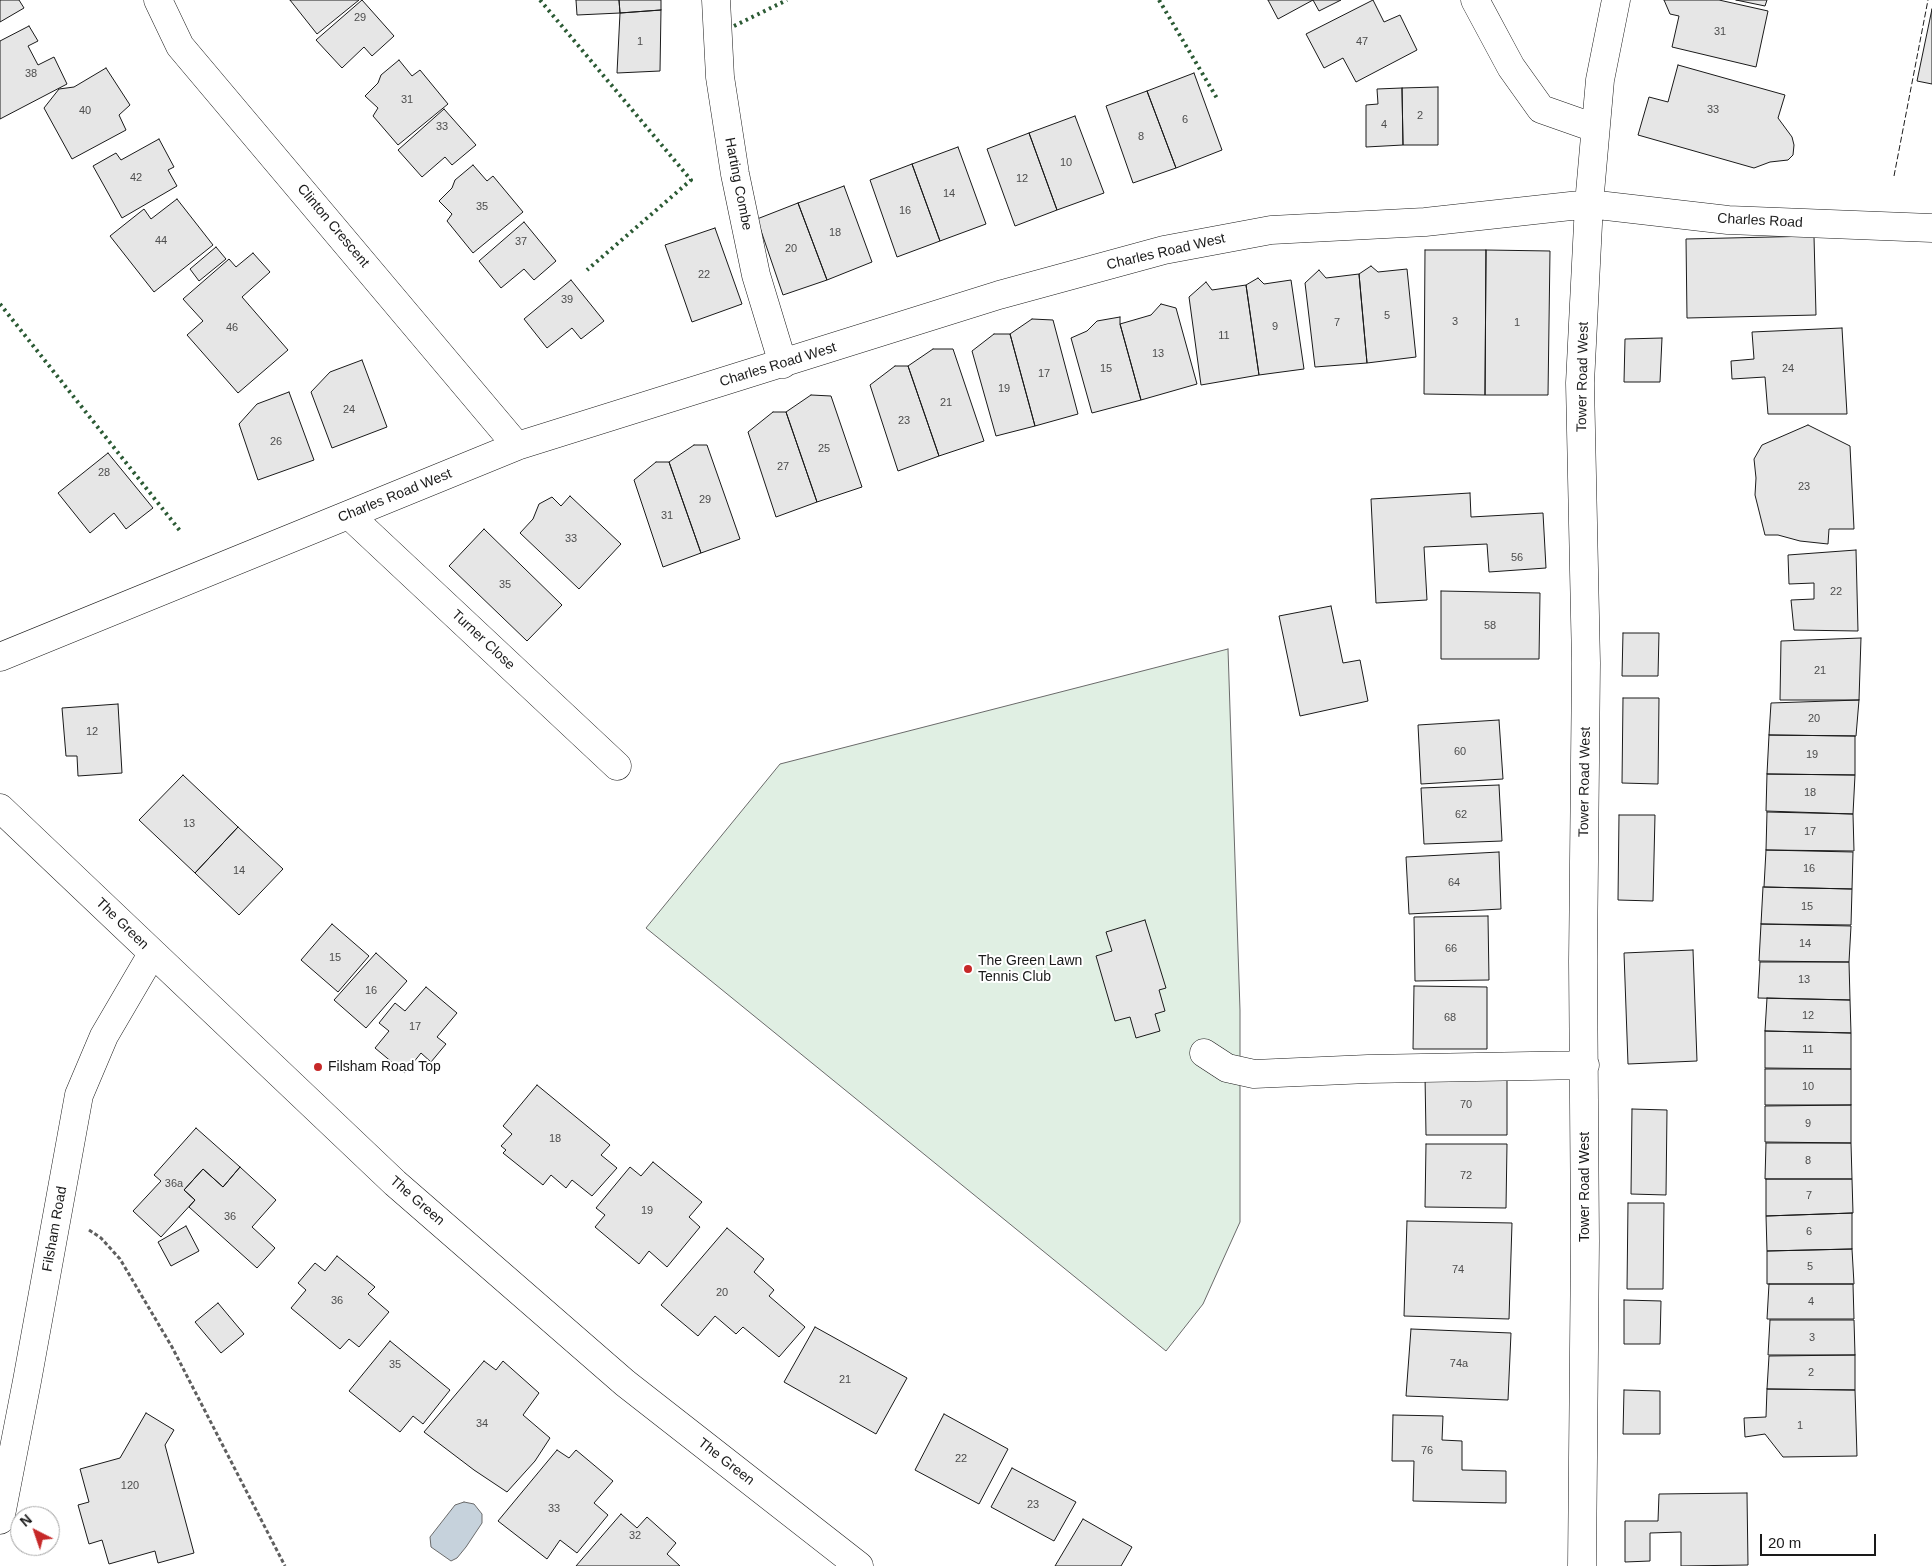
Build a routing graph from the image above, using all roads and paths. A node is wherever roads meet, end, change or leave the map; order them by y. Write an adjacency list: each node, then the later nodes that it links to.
1 (158, 0): 9 (street, Clinton Crescent)
2 (716, 0): 8 (street, Harting Combe)
3 (1476, 0): 5 (street)
4 (1616, 0): 5 (street, Tower Road West)
5 (1596, 128): 6 (street, Tower Road West)
6 (1589, 204): 7 (street, Charles Road); 8 (street, Charles Road West); 16 (street, Tower Road West)
7 (1932, 228)
8 (783, 364): 9 (street, Charles Road West)
9 (517, 446): 10 (street, Charles Road West)
10 (350, 515): 11 (street, Charles Road West); 12 (street, Turner Close)
11 (0, 657)
12 (617, 766)
13 (0, 808): 14 (street, The Green)
14 (152, 954): 17 (street, Filsham Road); 20 (street, The Green)
15 (1204, 1054): 16 (street)
16 (1585, 1065): 21 (street, Tower Road West)
17 (57, 1219): 18 (street, Filsham Road); 19 (path)
18 (0, 1520)
19 (285, 1566)
20 (859, 1566)
21 (1582, 1566)

